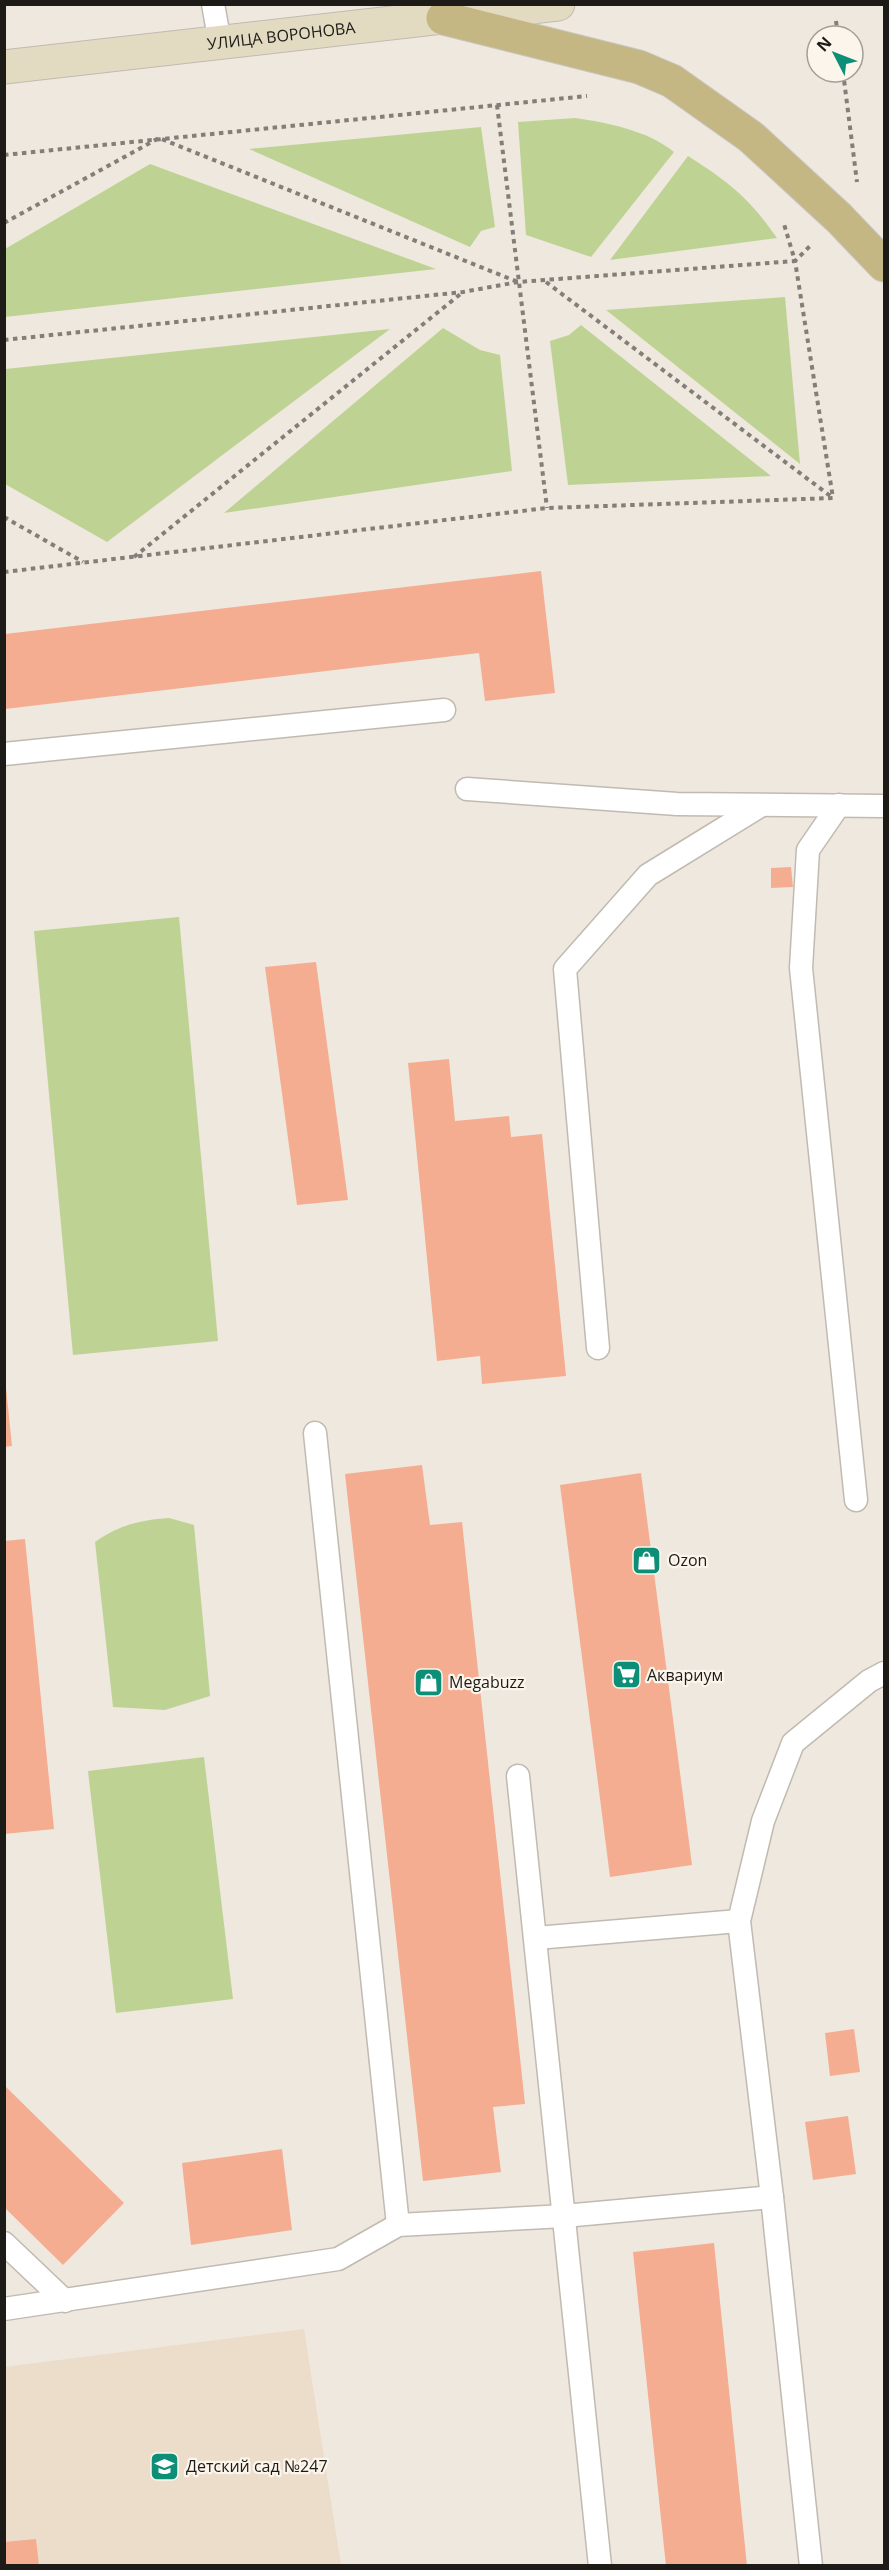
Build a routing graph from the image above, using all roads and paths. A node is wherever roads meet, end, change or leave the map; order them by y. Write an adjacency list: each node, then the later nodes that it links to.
1 (213, 4): 6 (lane)
2 (558, 4): 3 (main road, УЛИЦА ВОРОНОВА)
3 (456, 11): 6 (main road, УЛИЦА ВОРОНОВА); 18 (main road)
4 (836, 21): 5 (path)
5 (836, 24)
6 (220, 43): 7 (main road, УЛИЦА ВОРОНОВА)
7 (4, 67)
8 (845, 84): 13 (path)
9 (598, 98): 10 (path)
10 (497, 105): 11 (path); 19 (path)
11 (159, 138): 12 (path); 15 (path); 19 (path)
12 (4, 154)
13 (858, 189)
14 (779, 218): 17 (path)
15 (4, 223)
16 (814, 241): 17 (path)
17 (795, 261): 20 (path); 23 (path)
18 (885, 265)
19 (519, 282): 20 (path); 21 (path); 24 (path)
20 (545, 282): 23 (path)
21 (463, 292): 22 (path); 26 (path)
22 (4, 340)
23 (833, 498): 24 (path)
24 (547, 508): 26 (path)
25 (4, 517): 27 (path)
26 (133, 558): 27 (path)
27 (83, 562): 28 (path)
28 (4, 572)
29 (444, 710): 30 (lane)
30 (4, 754)
31 (466, 789): 33 (lane)
32 (839, 805): 33 (lane); 34 (lane); 37 (lane)
33 (760, 806): 35 (lane)
34 (885, 806)
35 (598, 1348)
36 (315, 1433): 44 (lane)
37 (856, 1500)
38 (885, 1673): 40 (lane)
39 (519, 1776): 41 (lane)
40 (739, 1921): 41 (lane); 42 (lane)
41 (536, 1938): 43 (lane)
42 (772, 2196): 43 (lane); 49 (lane)
43 (564, 2216): 44 (lane); 48 (lane)
44 (398, 2225): 46 (lane)
45 (4, 2243): 46 (lane)
46 (65, 2301): 47 (lane)
47 (4, 2308)
48 (600, 2565)
49 (811, 2565)

